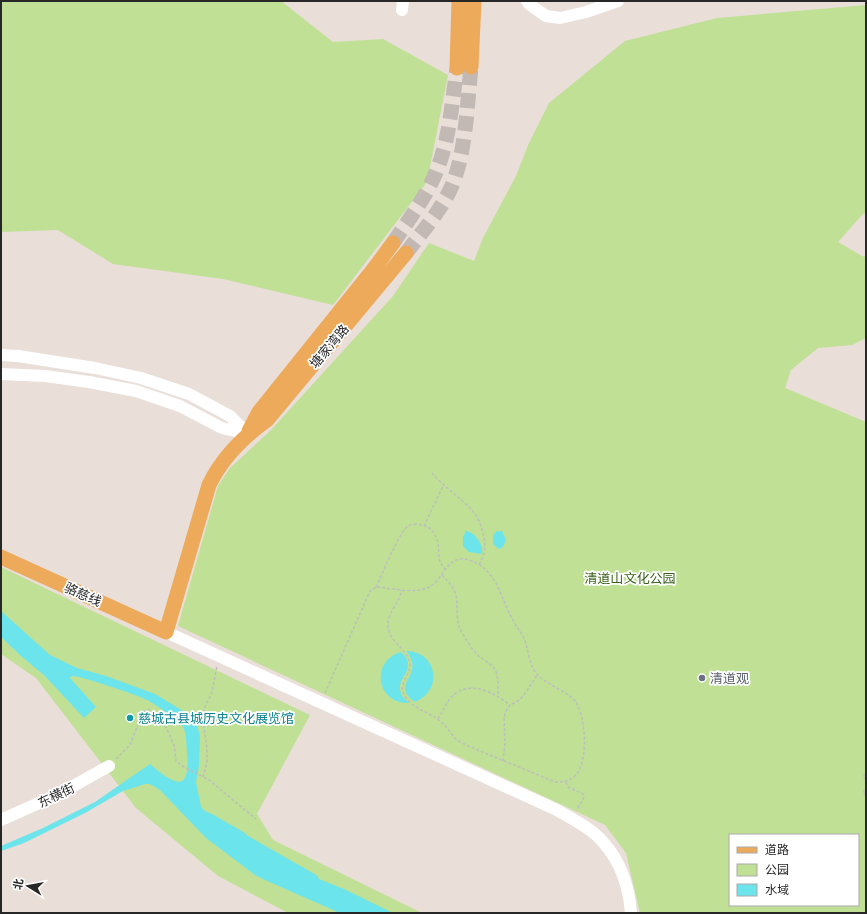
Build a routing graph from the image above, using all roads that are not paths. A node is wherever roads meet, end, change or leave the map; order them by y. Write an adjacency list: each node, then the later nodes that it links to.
1 (459, 1): 2 (main road)
2 (474, 1)
3 (527, 1): 4 (street)
4 (618, 1)
5 (393, 244): 9 (main road, 塘家湾路)
6 (406, 253): 9 (main road, 塘家湾路)
7 (1, 355): 9 (street)
8 (1, 374): 9 (street)
9 (248, 434): 11 (main road, 塘家湾路)
10 (1, 557): 11 (main road, 骆慈线)
11 (166, 632): 14 (street)
12 (109, 766): 13 (street, 东横街)
13 (1, 820)
14 (632, 913)

